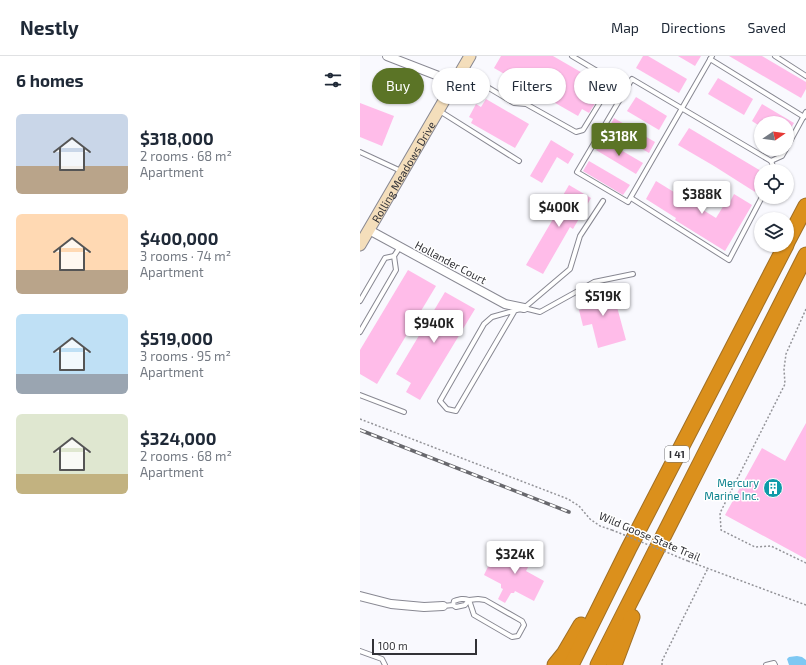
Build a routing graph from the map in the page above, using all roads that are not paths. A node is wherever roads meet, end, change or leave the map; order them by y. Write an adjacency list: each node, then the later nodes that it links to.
1 (387, 56): 7 (street)
2 (470, 56): 6 (main road, Rolling Meadows Drive)
3 (572, 56): 9 (lane)
4 (775, 56): 8 (lane)
5 (711, 58): 11 (lane); 14 (lane)
6 (463, 68)
7 (432, 73)
8 (806, 76)
9 (490, 89)
10 (441, 104): 12 (main road, Rolling Meadows Drive)
11 (682, 108): 19 (lane); 22 (lane); 22 (lane)
12 (438, 110): 18 (lane); 21 (main road, Rolling Meadows Drive)
13 (806, 112): 14 (lane)
14 (804, 117): 15 (lane)
15 (794, 134)
16 (360, 152): 21 (lane)
17 (782, 156): 19 (lane)
18 (519, 161)
19 (770, 161): 20 (lane)
20 (772, 164)
21 (402, 172): 27 (main road, Rolling Meadows Drive)
22 (631, 198): 24 (lane)
23 (603, 200): 35 (lane)
24 (758, 204)
25 (806, 206): 26 (highway, I 41)
26 (794, 229)
27 (369, 230): 28 (main road, Rolling Meadows Drive); 29 (street, Hollander Court)
28 (360, 245)
29 (400, 247): 32 (lane); 35 (street, Hollander Court)
30 (782, 252): 41 (highway, I 41)
31 (806, 255): 40 (highway, I 41)
32 (394, 256): 34 (lane); 37 (lane)
33 (633, 274): 35 (lane)
34 (360, 300)
35 (524, 308): 36 (lane)
36 (514, 312): 36 (lane)
37 (360, 332)
38 (360, 395): 39 (lane)
39 (404, 412)
40 (671, 524): 50 (highway, I 41); 51 (highway)
41 (629, 548): 48 (highway); 49 (highway, I 41)
42 (360, 596): 45 (street)
43 (469, 600): 43 (lane); 44 (lane); 44 (lane)
44 (452, 604): 45 (lane)
45 (443, 606)
46 (360, 650): 47 (lane)
47 (384, 665)
48 (555, 665)
49 (571, 665)
50 (598, 665)
51 (614, 665)
52 (766, 665): 53 (lane)
53 (775, 665)

